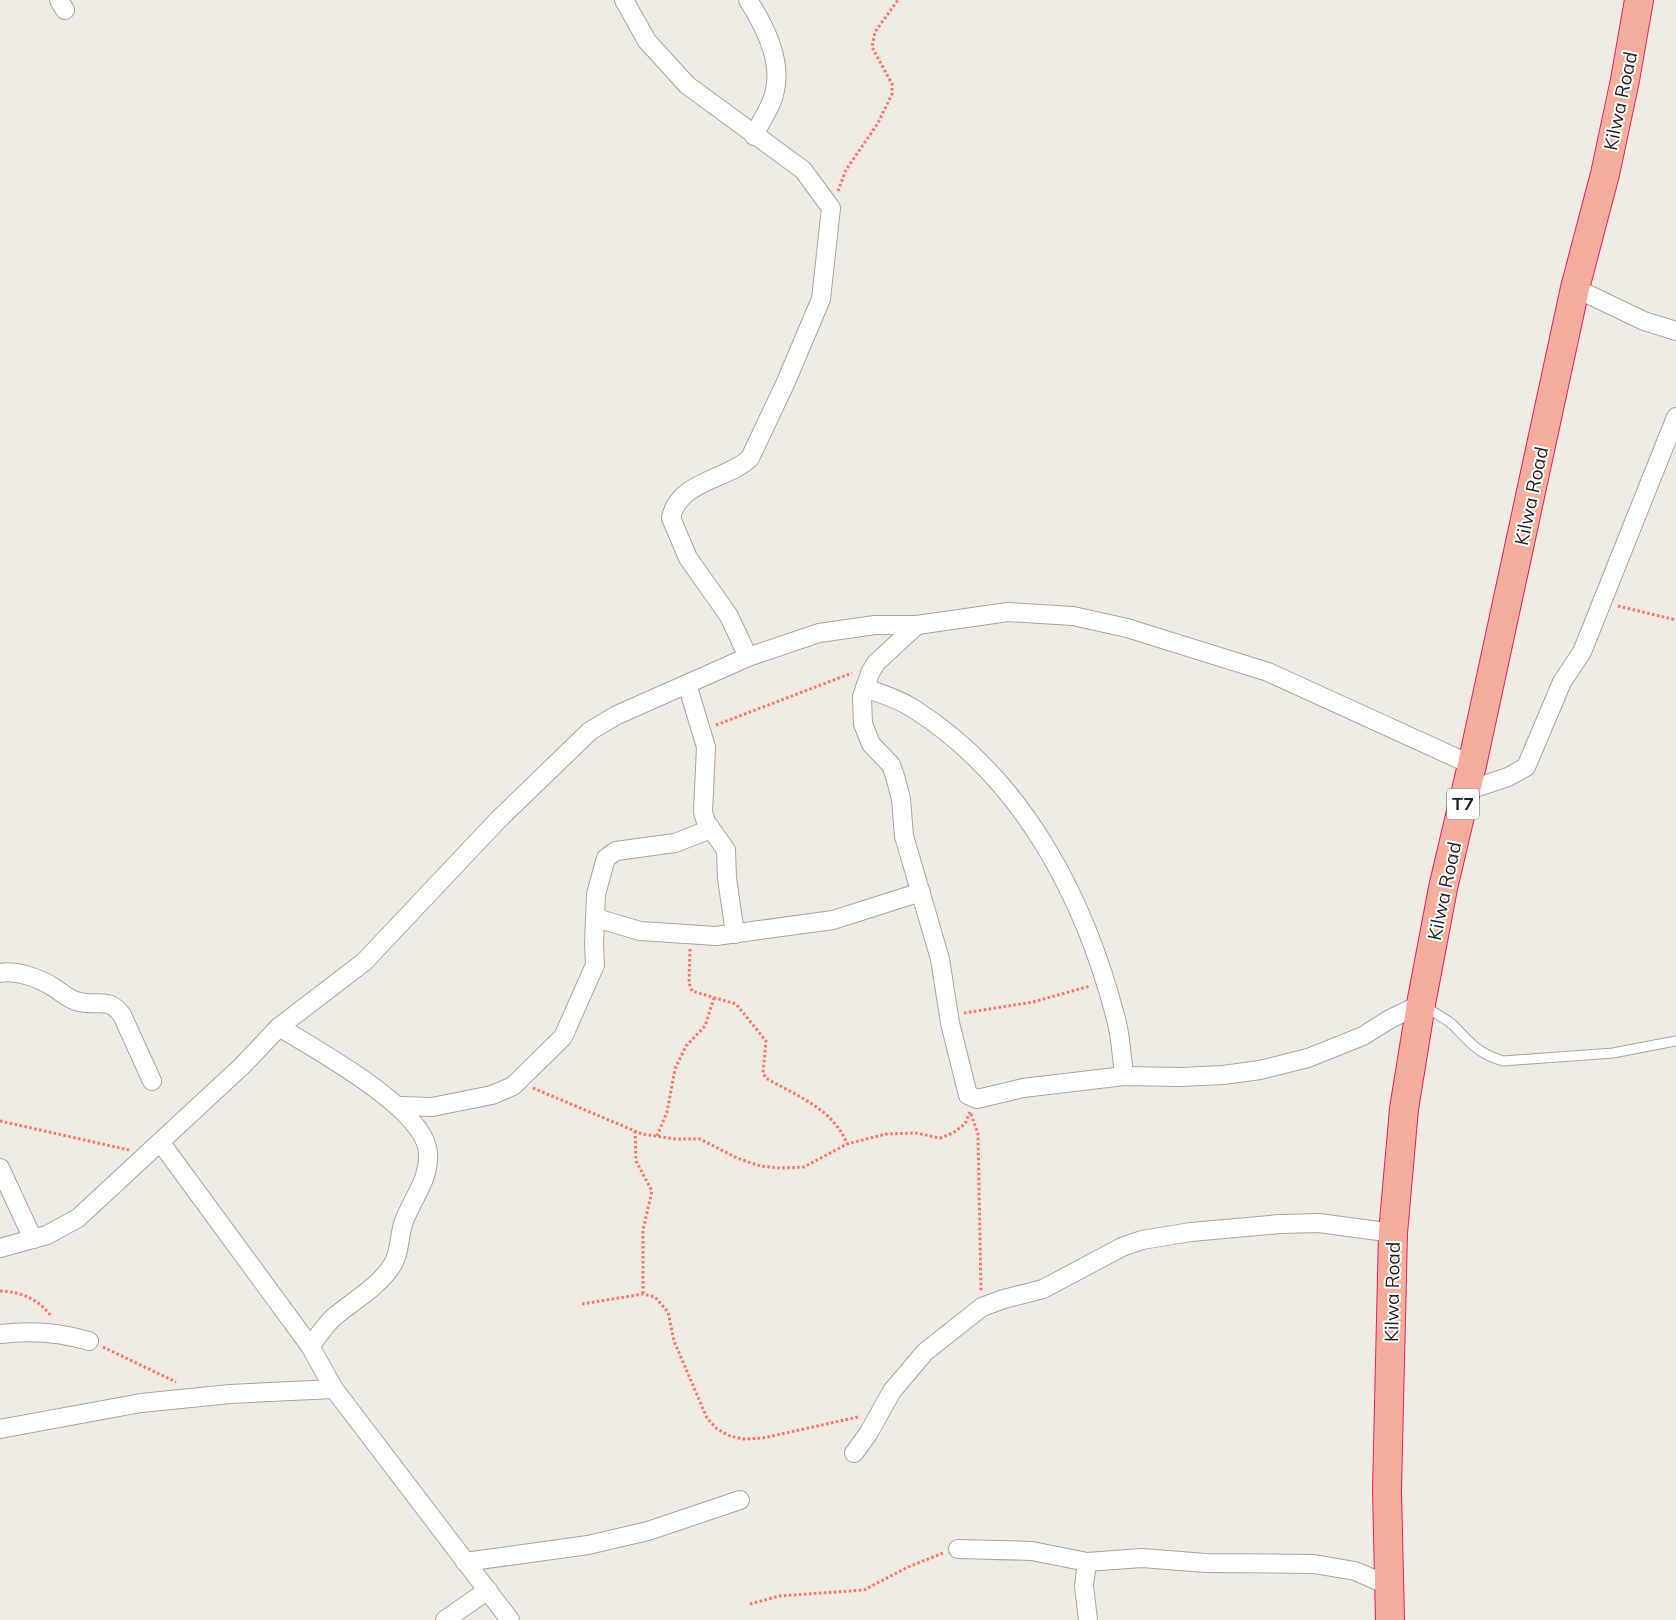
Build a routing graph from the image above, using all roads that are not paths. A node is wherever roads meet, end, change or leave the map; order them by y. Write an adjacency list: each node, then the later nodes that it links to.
1 (624, 0): 4 (street)
2 (748, 0): 4 (street)
3 (1639, 0): 5 (highway, Kilwa Road / T7)
4 (754, 136): 10 (street)
5 (1575, 288): 6 (street); 13 (highway, Kilwa Road / T7)
6 (1676, 331)
7 (1676, 417): 8 (street)
8 (1673, 434): 13 (street)
9 (917, 625): 10 (street); 12 (street); 13 (street)
10 (748, 657): 11 (street)
11 (688, 684): 14 (street); 20 (street)
12 (865, 688): 15 (street); 22 (street)
13 (1469, 778): 19 (highway, Kilwa Road / T7)
14 (711, 828): 16 (street); 17 (street)
15 (921, 892): 17 (street); 22 (street)
16 (596, 918): 17 (street); 24 (street)
17 (735, 934)
18 (0, 973): 23 (street)
19 (1421, 1004): 21 (lane); 22 (street); 27 (highway, Kilwa Road / T7)
20 (279, 1027): 24 (street); 25 (street)
21 (1676, 1041)
22 (1124, 1076)
23 (152, 1081)
24 (400, 1106): 32 (street)
25 (161, 1143): 28 (street); 32 (street)
26 (0, 1168): 28 (street)
27 (1393, 1233): 35 (street); 40 (highway, Kilwa Road / T7)
28 (33, 1239): 29 (street)
29 (0, 1248)
30 (0, 1334): 31 (street)
31 (89, 1341)
32 (310, 1346): 33 (street)
33 (334, 1390): 34 (street); 38 (street)
34 (0, 1429)
35 (854, 1452)
36 (740, 1500): 38 (street)
37 (958, 1549): 39 (street)
38 (465, 1562): 41 (street)
39 (1087, 1562): 40 (street); 44 (street)
40 (1390, 1586): 45 (highway, Kilwa Road / T7)
41 (488, 1590): 42 (street); 43 (street)
42 (445, 1620)
43 (510, 1620)
44 (1088, 1620)
45 (1390, 1620)

